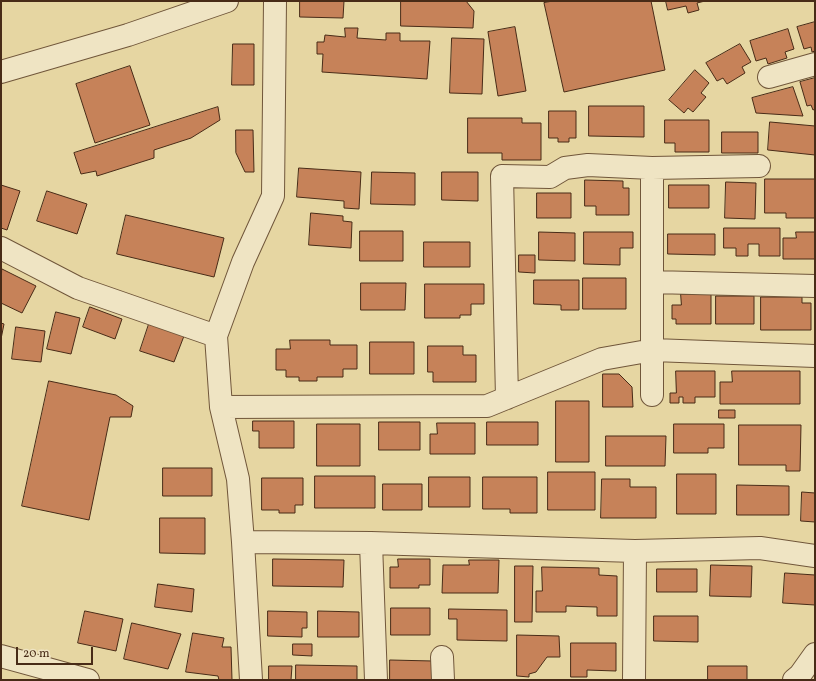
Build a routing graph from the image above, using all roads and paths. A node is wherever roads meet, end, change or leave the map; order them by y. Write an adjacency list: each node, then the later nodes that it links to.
1 (227, 1): 4 (street)
2 (275, 1): 11 (street)
3 (815, 64): 5 (street)
4 (1, 72)
5 (769, 77)
6 (759, 166): 7 (street)
7 (652, 168): 9 (street); 15 (street)
8 (1, 248): 11 (street)
9 (652, 282): 10 (street); 12 (street)
10 (815, 286)
11 (216, 336): 16 (street)
12 (653, 350): 13 (street); 14 (street); 15 (street)
13 (815, 356)
14 (652, 395)
15 (507, 398): 16 (street)
16 (221, 406): 17 (street)
17 (243, 542): 18 (street); 25 (street)
18 (371, 543): 19 (street); 26 (street)
19 (635, 551): 20 (street); 28 (street)
20 (815, 556)
21 (815, 654): 29 (street)
22 (1, 656): 24 (street)
23 (442, 657): 27 (street)
24 (88, 680)
25 (251, 680)
26 (376, 680)
27 (443, 680)
28 (634, 680)
29 (794, 680)

